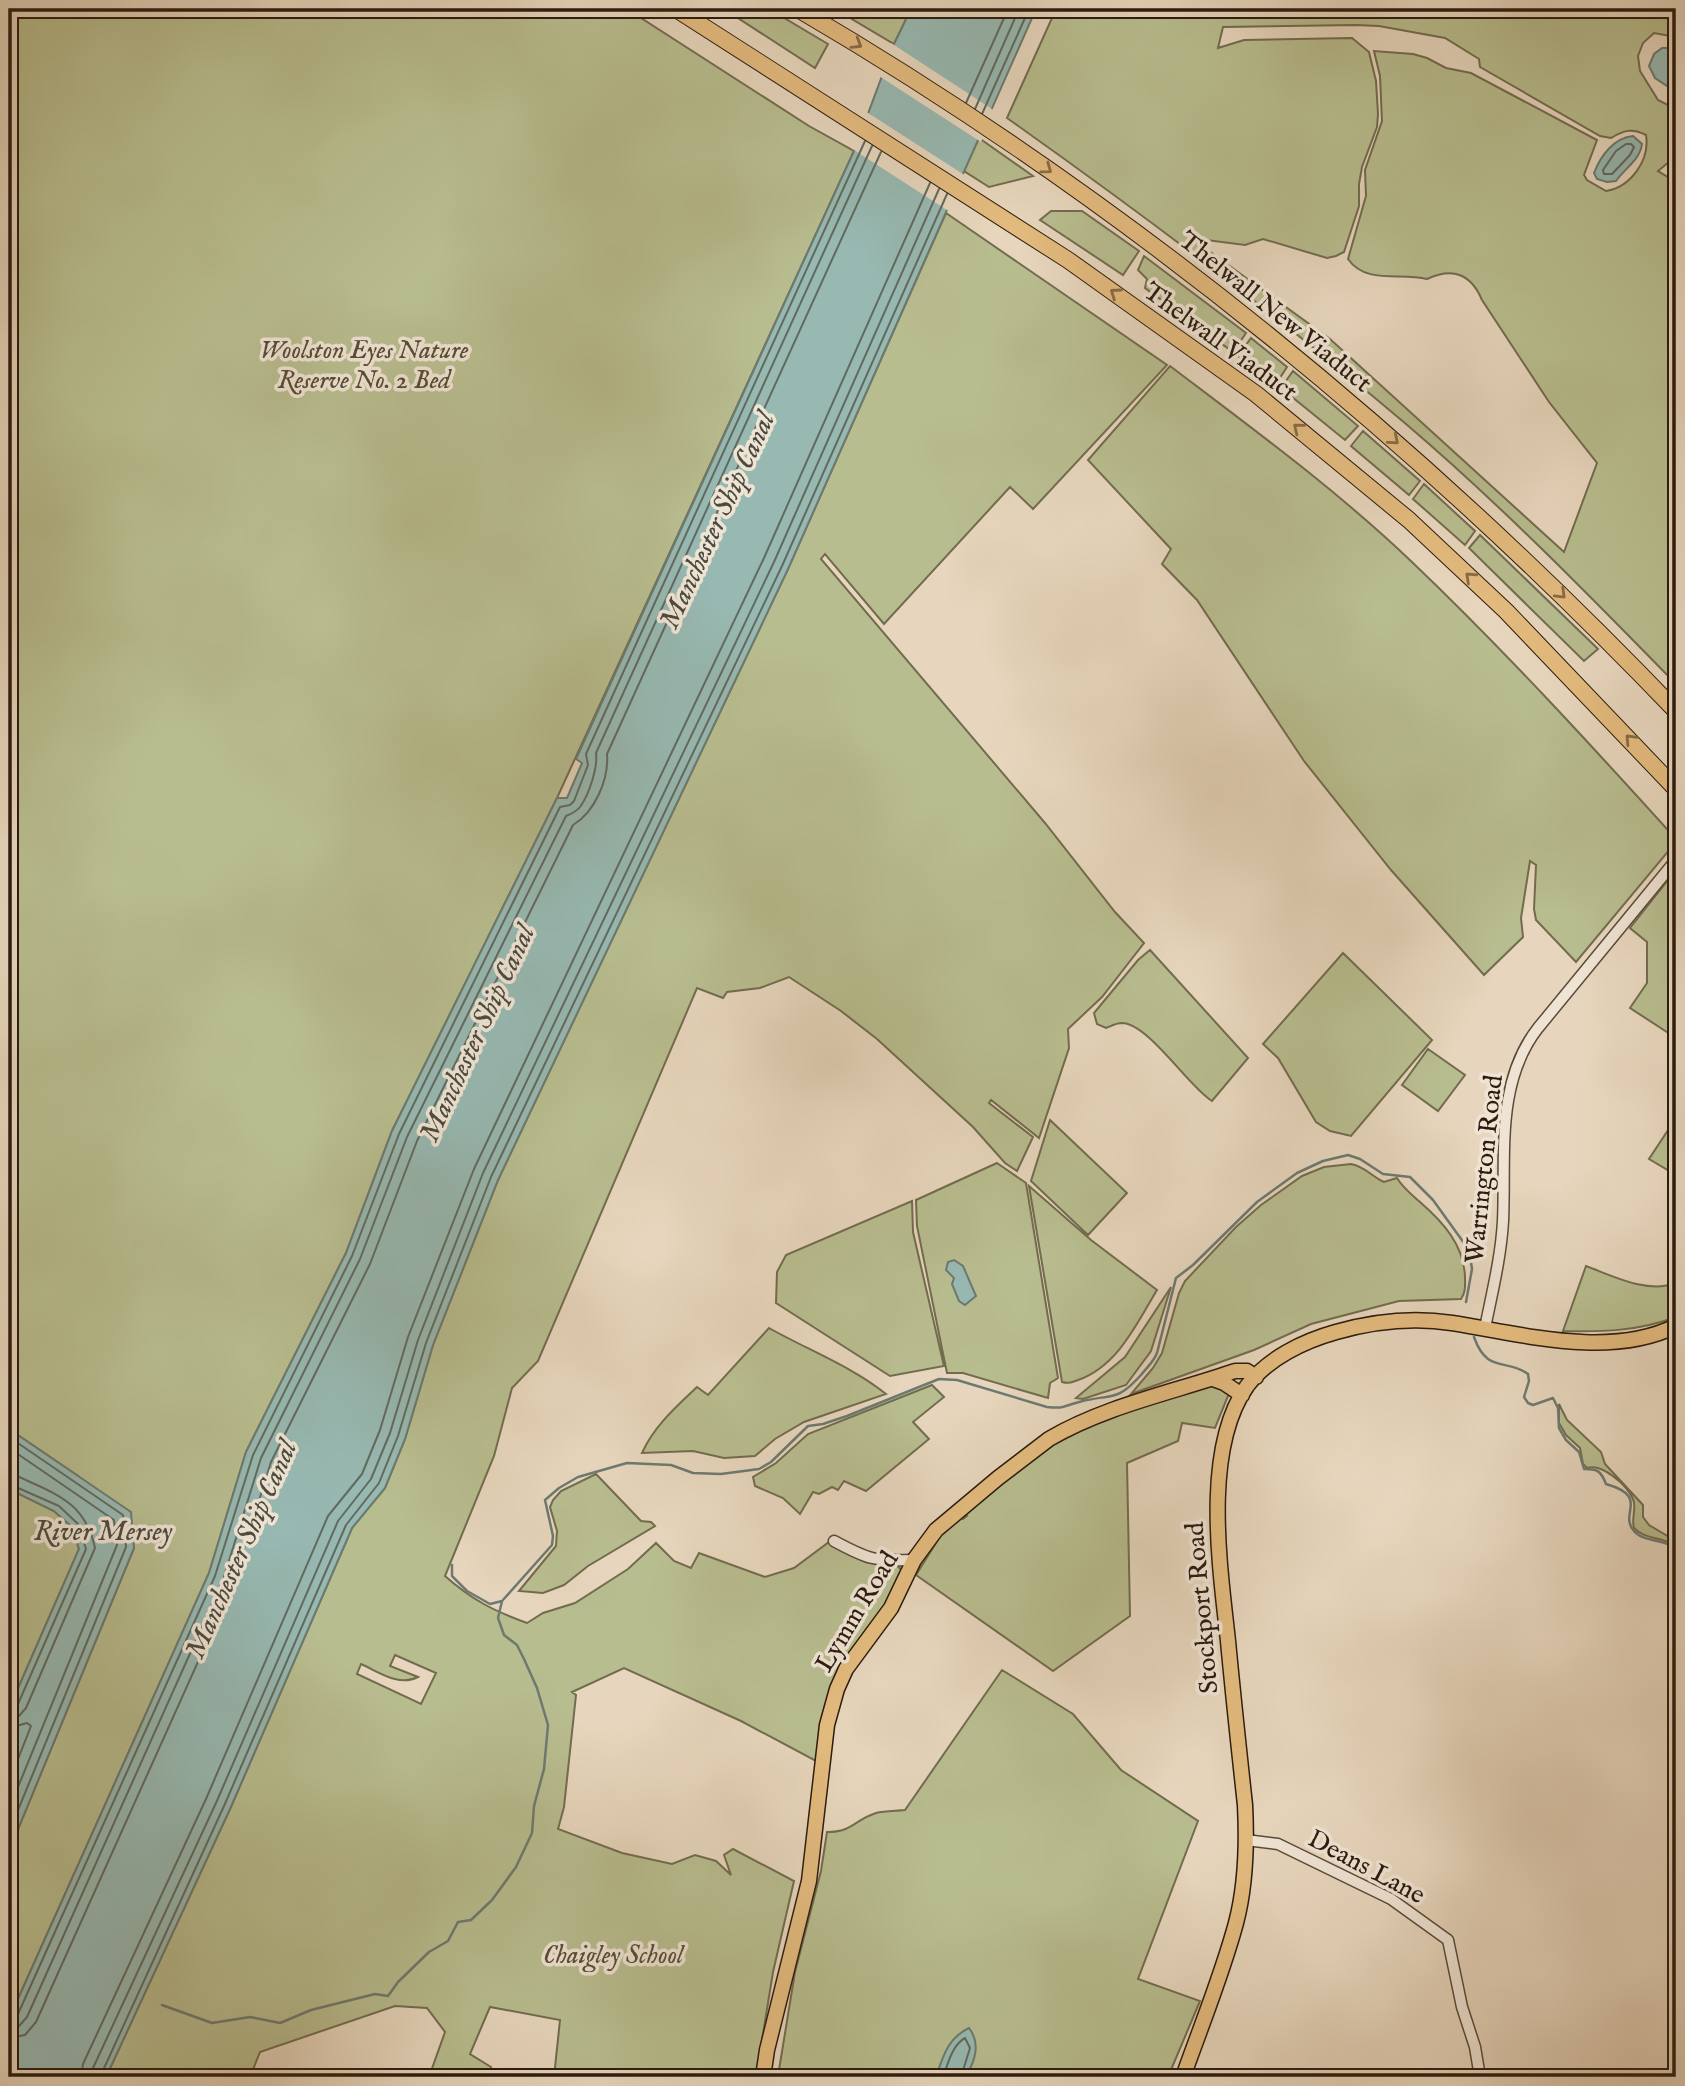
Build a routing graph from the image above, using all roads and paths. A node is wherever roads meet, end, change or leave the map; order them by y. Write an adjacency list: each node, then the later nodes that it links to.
1 (676, 9): 4 (highway, Thelwall Viaduct, one-way to 1)
2 (798, 9): 3 (highway, Thelwall New Viaduct, one-way to 3)
3 (1676, 711)
4 (1676, 789)
5 (1676, 860): 7 (street, Warrington Road)
6 (1676, 1326): 7 (main road, Stockport Road)
7 (1485, 1328): 8 (main road, Stockport Road)
8 (1256, 1377): 9 (main road, Lymm Road); 10 (main road, Stockport Road)
9 (1213, 1379): 10 (main road); 12 (main road, Lymm Road)
10 (1242, 1395): 13 (main road, Stockport Road)
11 (834, 1541): 12 (street)
12 (914, 1560): 14 (main road, Lymm Road)
13 (1247, 1840): 15 (main road, Stockport Road); 16 (street, Deans Lane)
14 (763, 2077)
15 (1183, 2077)
16 (1480, 2077)

